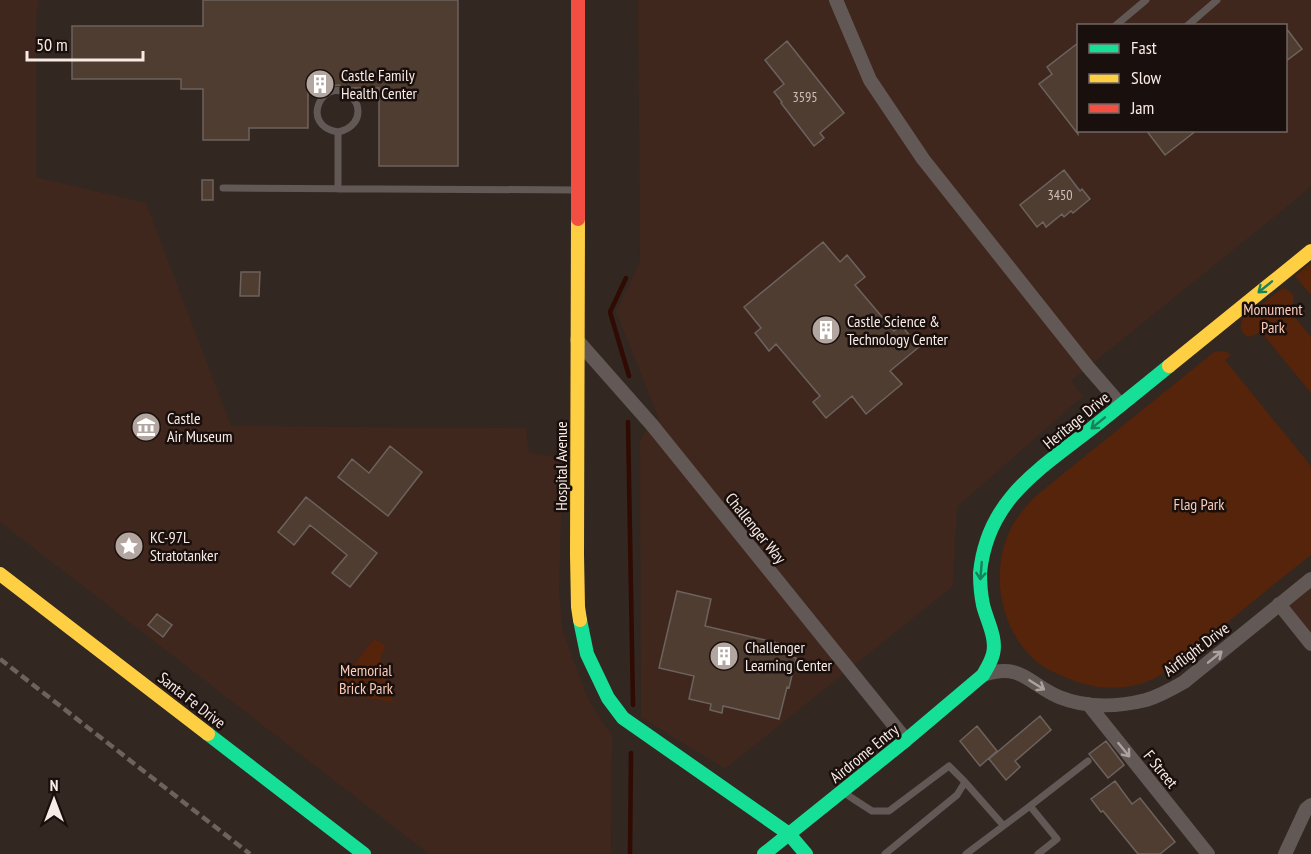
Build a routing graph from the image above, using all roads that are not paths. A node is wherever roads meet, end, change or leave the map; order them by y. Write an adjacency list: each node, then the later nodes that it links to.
1 (578, 0): 10 (street, Hospital Avenue)
2 (836, 0): 13 (street)
3 (1146, 0): 5 (lane)
4 (1217, 0): 6 (lane)
5 (1117, 24)
6 (1189, 24)
7 (338, 132): 7 (lane); 9 (lane)
8 (223, 188): 9 (lane)
9 (338, 189): 10 (lane)
10 (577, 190): 12 (street, Hospital Avenue)
11 (1311, 251): 13 (street, Heritage Drive, one-way to 13)
12 (577, 340): 20 (street, Challenger Way); 27 (street, Hospital Avenue)
13 (1121, 405): 18 (street, Heritage Drive, one-way to 18)
14 (0, 574): 28 (street, Santa Fe Drive)
15 (1311, 579): 16 (street, Airflight Drive)
16 (1279, 604): 17 (street); 19 (street, Airflight Drive, one-way to 16)
17 (1311, 644)
18 (983, 675): 19 (street, Airflight Drive, one-way to 19); 20 (street, Airdrome Entry)
19 (1088, 704): 34 (street, F Street, one-way to 34)
20 (906, 740): 23 (street, Airdrome Entry)
21 (1088, 760): 25 (lane)
22 (965, 782): 23 (lane); 26 (lane); 31 (lane)
23 (843, 791): 27 (street, Airdrome Entry)
24 (1311, 805): 35 (street)
25 (1029, 806): 26 (lane); 33 (lane)
26 (1004, 825): 32 (lane)
27 (789, 834): 29 (street, Airdrome Entry); 30 (street, Hospital Avenue)
28 (364, 854)
29 (764, 854)
30 (806, 854)
31 (885, 854)
32 (966, 854)
33 (1038, 854)
34 (1208, 854)
35 (1285, 854)

